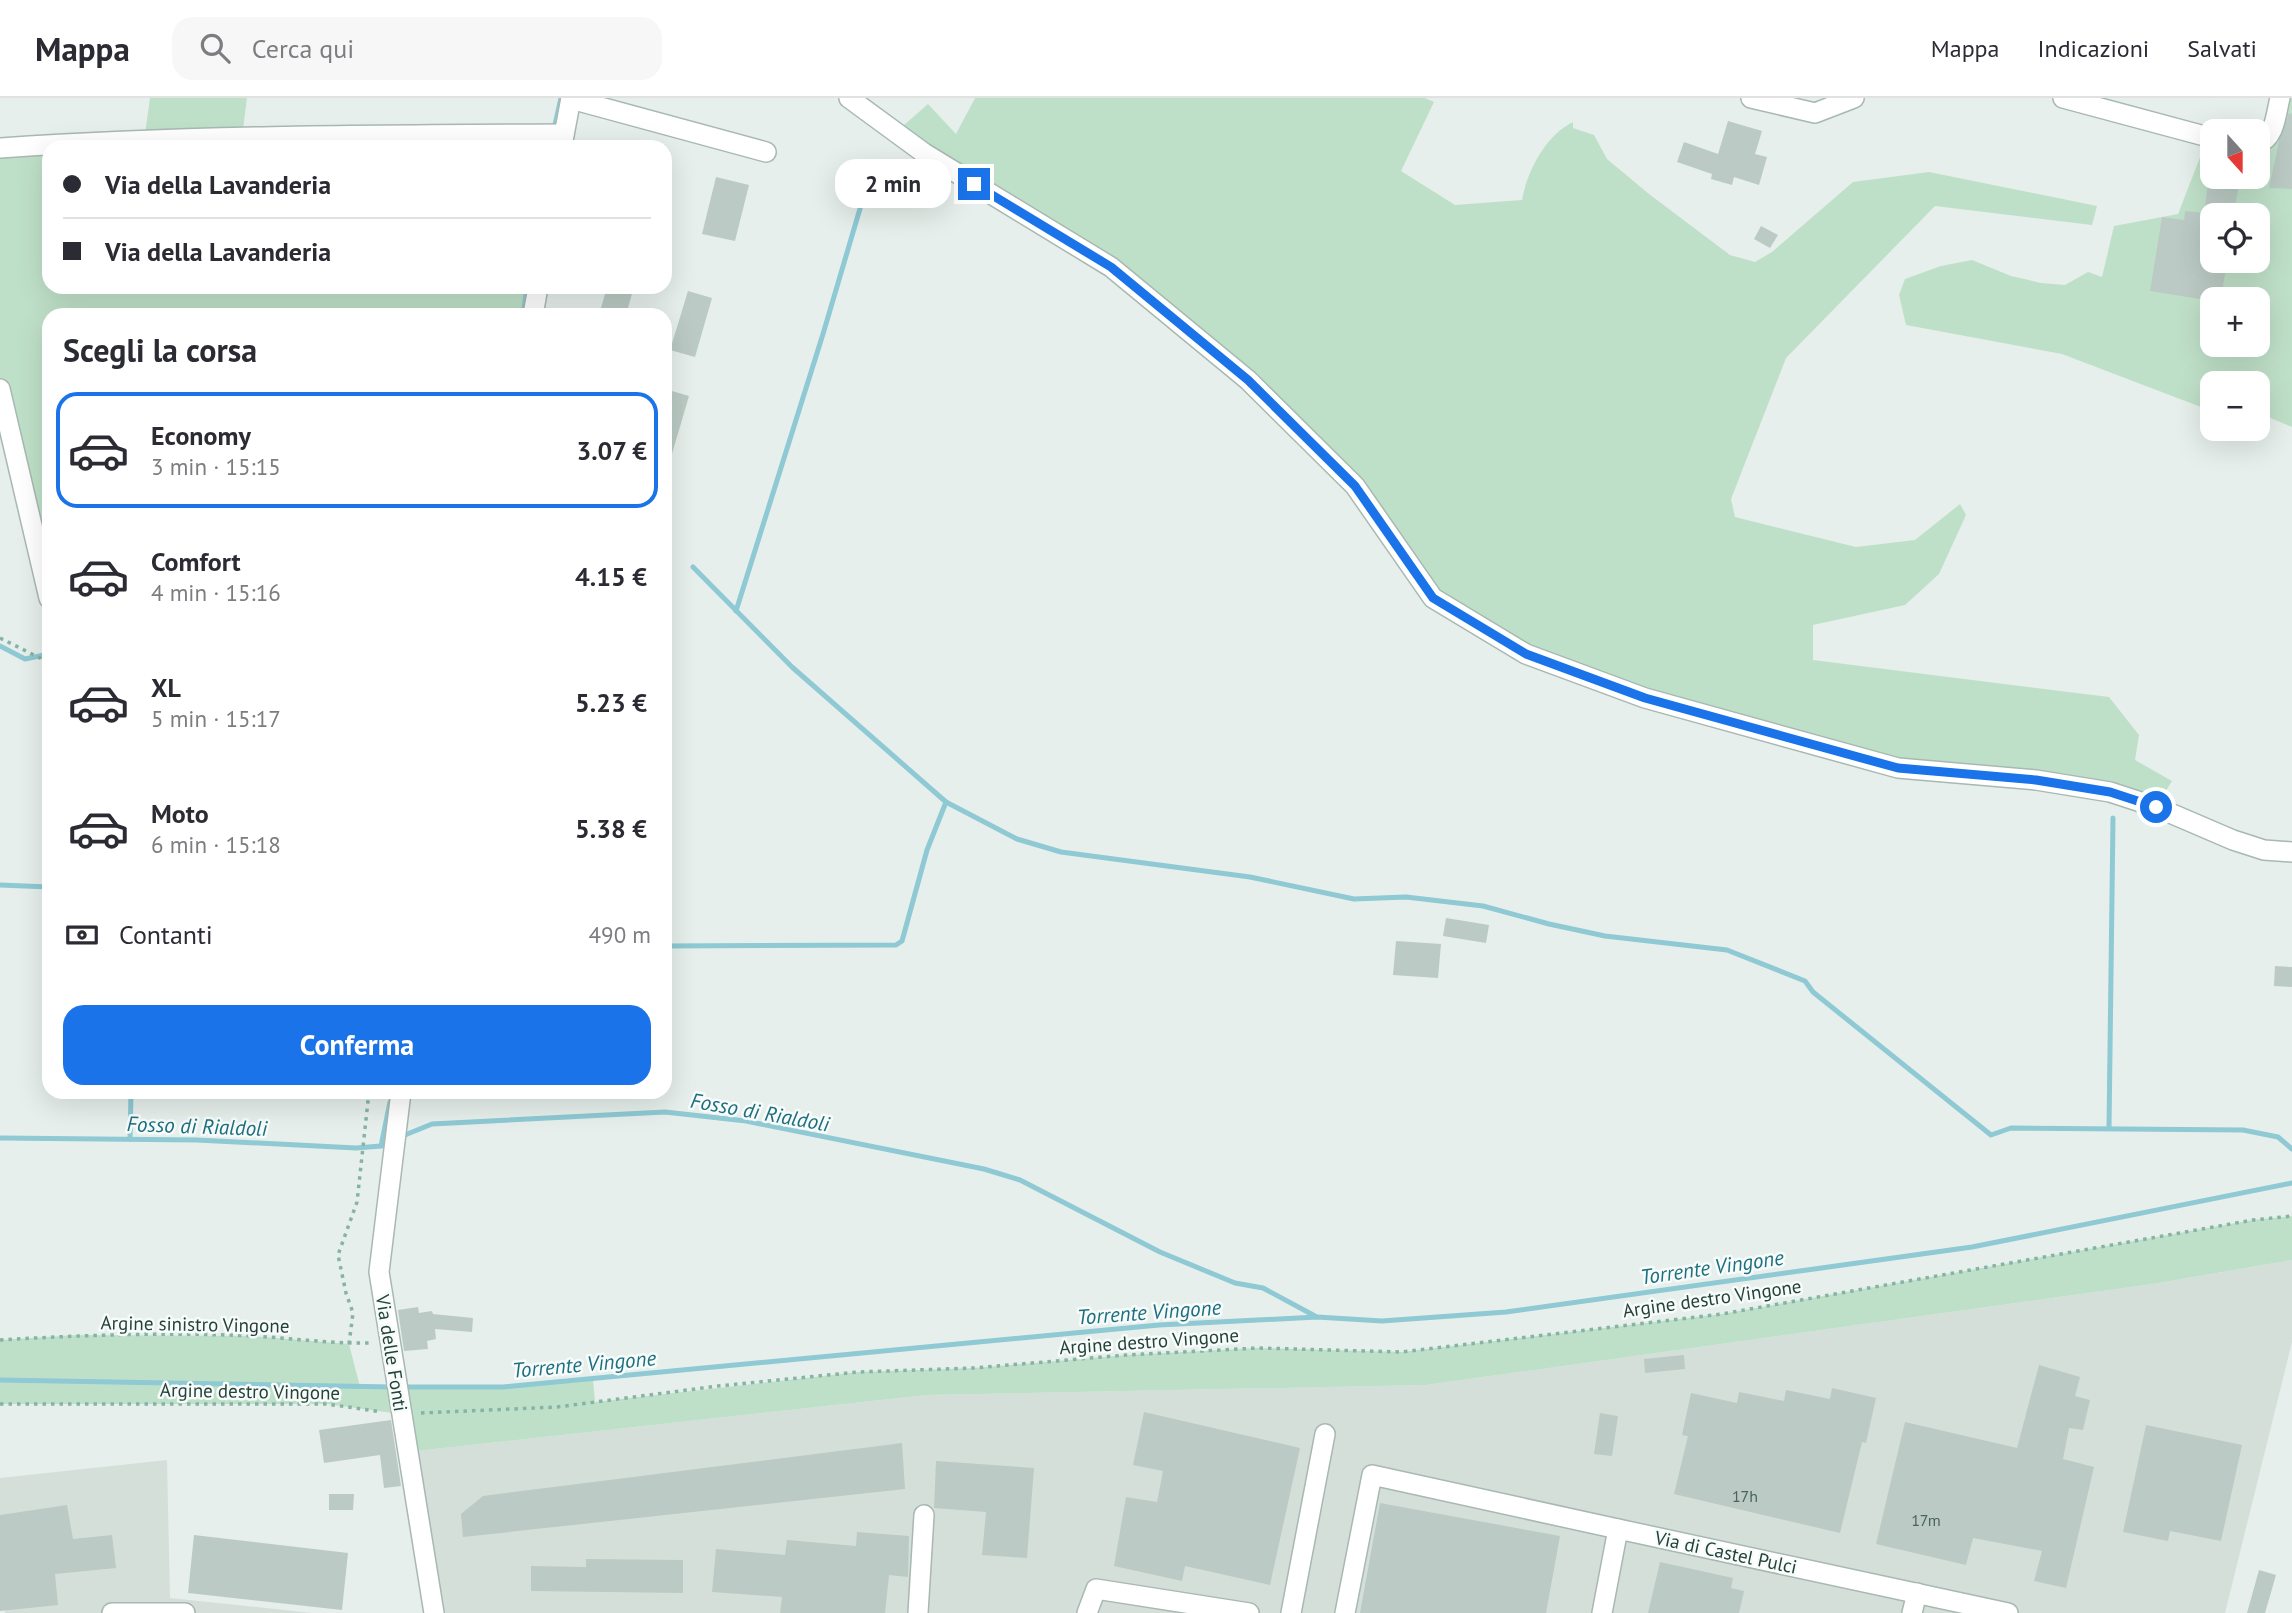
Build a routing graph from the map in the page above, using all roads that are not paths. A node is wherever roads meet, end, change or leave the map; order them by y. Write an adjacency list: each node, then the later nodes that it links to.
1 (571, 98): 11 (street); 14 (street)
2 (849, 98): 17 (street)
3 (1751, 98): 4 (street)
4 (1854, 98)
5 (2063, 98): 8 (street)
6 (2280, 98): 7 (street)
7 (2270, 134)
8 (2200, 135)
9 (150, 140): 10 (street)
10 (523, 140)
11 (563, 140)
12 (42, 145): 13 (street)
13 (0, 148)
14 (766, 152)
15 (0, 389): 16 (street)
16 (42, 568)
17 (2292, 852)
18 (400, 1099): 25 (street, Via delle Fonti)
19 (1325, 1434): 29 (street)
20 (925, 1515): 26 (street)
21 (1618, 1529): 22 (street, Via di Castel Pulci); 30 (street, Via di Castel Pulci); 31 (street)
22 (1917, 1593): 32 (street); 33 (street, Via di Castel Pulci)
23 (112, 1613): 24 (street)
24 (185, 1613)
25 (434, 1613)
26 (918, 1613)
27 (1087, 1613): 28 (street)
28 (1249, 1613)
29 (1291, 1613)
30 (1345, 1613)
31 (1602, 1613)
32 (1912, 1613)
33 (2008, 1613)

